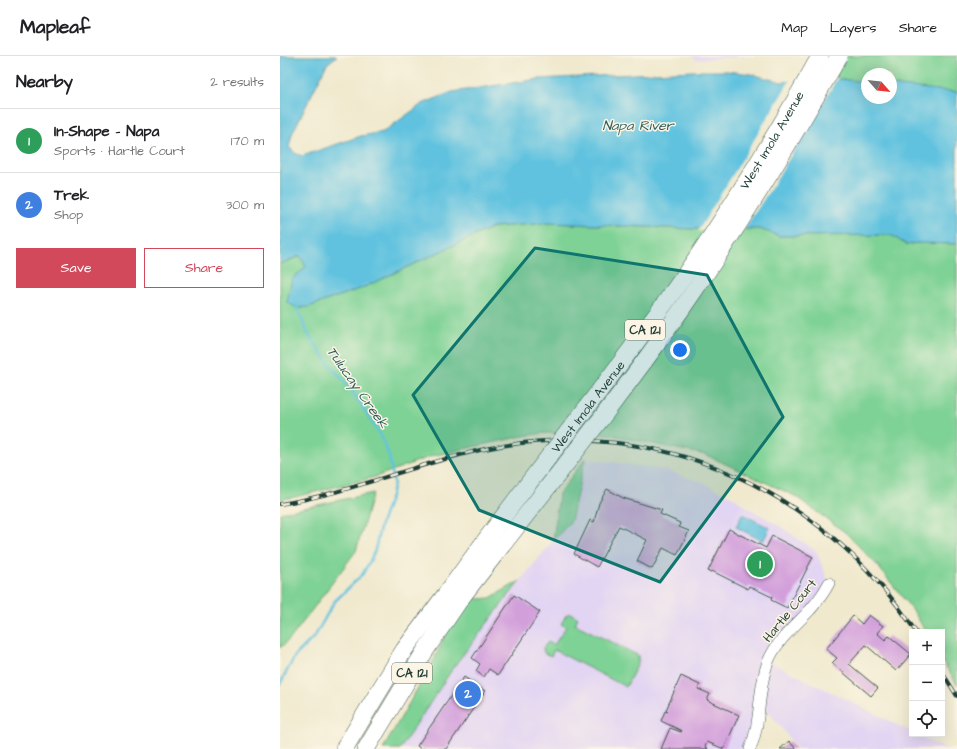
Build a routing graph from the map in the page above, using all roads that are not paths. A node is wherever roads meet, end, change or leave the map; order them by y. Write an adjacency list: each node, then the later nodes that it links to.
1 (820, 56): 4 (main road, West Imola Avenue / CA 121, bridge)
2 (839, 56): 4 (main road, West Imola Avenue / CA 121, bridge)
3 (829, 583): 7 (street, Hartle Court)
4 (455, 594): 5 (main road, West Imola Avenue / CA 121); 6 (main road, West Imola Avenue / CA 121)
5 (344, 749)
6 (366, 749)
7 (750, 749)

